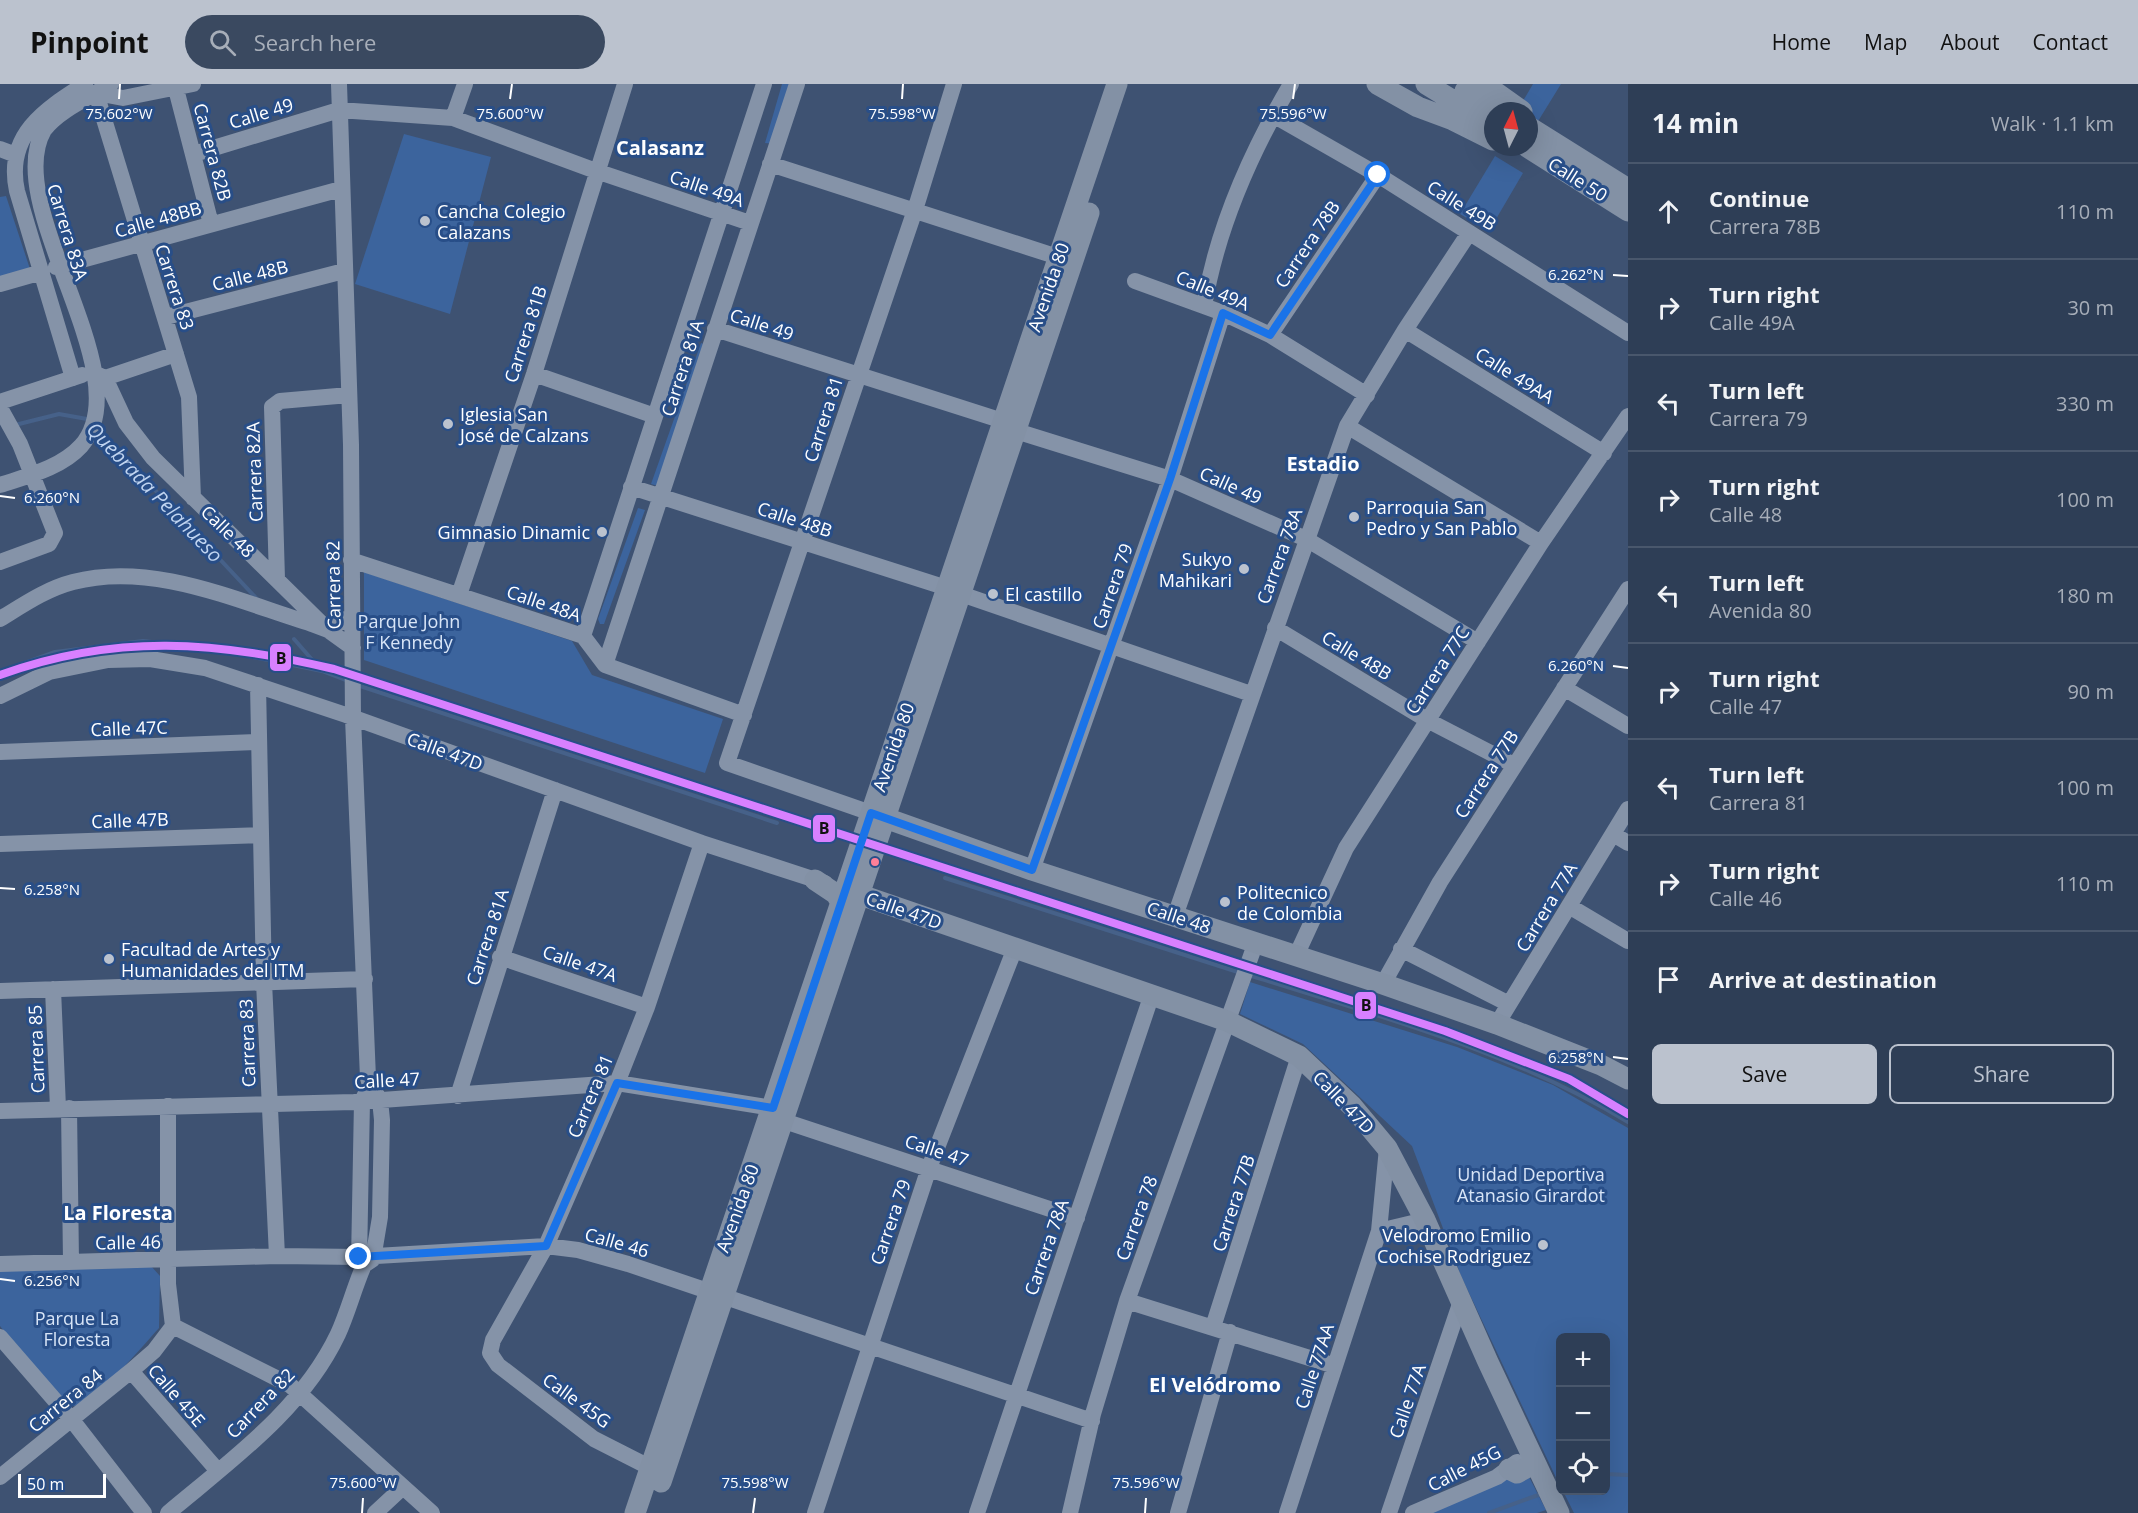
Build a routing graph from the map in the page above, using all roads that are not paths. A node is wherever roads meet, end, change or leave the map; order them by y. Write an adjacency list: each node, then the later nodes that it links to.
1 (111, 84): 15 (street)
2 (194, 84): 16 (street)
3 (339, 84): 19 (street, Carrera 82)
4 (465, 84): 22 (street)
5 (625, 84): 30 (street, Carrera 81B)
6 (765, 84): 36 (street, Carrera 81A)
7 (797, 84): 29 (street, Carrera 81A)
8 (954, 84): 34 (street, Carrera 81)
9 (1290, 84): 21 (street)
10 (1377, 84): 23 (main road)
11 (1426, 84): 20 (main road)
12 (1455, 84): 18 (main road)
13 (1484, 84): 17 (main road)
14 (1117, 85): 41 (main road, Avenida 80); 63 (main road, Avenida 80)
15 (90, 88): 16 (street); 27 (street, Carrera 83A); 40 (street, Carrera 83); 42 (street, Carrera 83A)
16 (176, 89): 28 (street, Carrera 82B)
17 (1509, 102)
18 (1484, 109)
19 (339, 110): 22 (street, Calle 49A); 28 (street, Calle 49); 32 (street, Carrera 82)
20 (1484, 112)
21 (1273, 115): 31 (street, Calle 49B); 46 (street)
22 (453, 118): 30 (street, Calle 49A)
23 (1484, 136)
24 (1538, 140): 33 (main road, Calle 50)
25 (1538, 141): 35 (main road, Calle 50)
26 (0, 149): 27 (street)
27 (16, 154): 42 (street, Carrera 83A)
28 (194, 154): 37 (street, Carrera 82B)
29 (770, 164): 34 (street); 38 (street, Carrera 81A)
30 (596, 171): 36 (street, Calle 49A); 54 (street, Carrera 81B)
31 (1378, 175): 39 (street, Calle 49B); 52 (street, Carrera 78B)
32 (341, 189): 37 (street, Calle 48BB); 43 (street, Carrera 82)
33 (1628, 189)
34 (915, 210): 41 (street); 56 (street, Carrera 81)
35 (1628, 211)
36 (722, 214): 38 (street, Calle 49A); 61 (street, Carrera 81A)
37 (211, 224): 40 (street, Calle 48BB)
38 (750, 224): 49 (street, Carrera 81A)
39 (1469, 233): 50 (street, Carrera 78A); 51 (street, Calle 49B)
40 (141, 245): 42 (street, Calle 48BB); 48 (street, Carrera 83)
41 (1059, 257): 63 (main road, Avenida 80)
42 (49, 269): 45 (street, Calle 48BB); 55 (street, Carrera 83A); 57 (street, Carrera 83A)
43 (344, 271): 48 (street, Calle 48B); 59 (street, Carrera 82)
44 (1135, 281): 46 (street, Calle 49A)
45 (0, 284)
46 (1204, 306): 47 (street, Calle 49A)
47 (1223, 313): 52 (street, Calle 49A); 67 (street, Carrera 79)
48 (166, 317): 53 (street, Carrera 83)
49 (715, 329): 56 (street, Calle 49); 70 (street, Carrera 81A)
50 (1405, 330): 58 (street, Carrera 78A); 65 (street, Calle 49AA)
51 (1628, 333)
52 (1270, 335): 58 (street, Calle 49A)
53 (176, 354): 55 (street); 71 (street, Carrera 83)
54 (534, 374): 61 (street); 80 (street, Carrera 81B)
55 (98, 375): 57 (street); 66 (street); 71 (street, Calle 48)
56 (858, 375): 63 (street, Calle 49); 73 (street, Carrera 81)
57 (73, 378): 60 (street)
58 (1367, 394): 64 (street, Carrera 78A)
59 (349, 395): 75 (street, Carrera 82); 77 (street, Carrera 82A)
60 (1, 408): 66 (street)
61 (656, 416): 69 (street, Carrera 81A)
62 (1628, 416): 65 (street, Carrera 77C)
63 (1010, 426): 67 (street, Calle 49); 79 (main road, Avenida 80)
64 (1347, 426): 72 (street, Carrera 78A); 74 (street)
65 (1605, 453): 74 (street, Carrera 77C)
66 (31, 474): 68 (street); 76 (street)
67 (1170, 479): 72 (street, Calle 49); 87 (street, Carrera 79)
68 (0, 485)
69 (631, 487): 70 (street, Calle 48B); 85 (street, Carrera 81A)
70 (660, 496): 73 (street, Calle 48B); 89 (street, Carrera 81A)
71 (193, 498): 77 (street, Calle 48)
72 (1306, 539): 83 (street, Carrera 78A); 86 (street, Calle 49)
73 (803, 542): 79 (street, Calle 48B); 94 (street, Carrera 81)
74 (1541, 543): 86 (street, Carrera 77C)
75 (351, 560): 80 (street, Calle 48A); 81 (street, Carrera 82)
76 (0, 562)
77 (277, 579): 84 (street, Calle 48)
78 (1628, 589): 91 (street, Carrera 77B)
79 (954, 591): 87 (street, Calle 48B); 104 (main road, Avenida 80)
80 (459, 595): 85 (street, Calle 48A)
81 (353, 615): 84 (street); 88 (street, Carrera 82)
82 (0, 619): 84 (street)
83 (1275, 628): 92 (street, Carrera 78A); 96 (street, Calle 48B)
84 (328, 630): 88 (street)
85 (583, 636): 89 (street, Calle 48A)
86 (1478, 642): 96 (street, Carrera 77C)
87 (1111, 646): 92 (street, Calle 48B); 110 (street, Carrera 79)
88 (353, 654): 95 (street, Carrera 82)
89 (605, 665): 94 (street)
90 (258, 685): 93 (street, Calle 47D); 95 (street, Calle 47D); 98 (street, Carrera 83)
91 (1564, 688): 97 (street); 101 (street, Carrera 77B)
92 (1251, 694): 114 (street, Carrera 78A)
93 (0, 696)
94 (744, 715): 100 (street, Carrera 81)
95 (353, 718): 102 (street, Calle 47D); 121 (street, Carrera 82)
96 (1427, 720): 101 (street, Calle 48B); 119 (street, Carrera 77C)
97 (1628, 726)
98 (259, 742): 99 (street, Calle 47C); 106 (street, Carrera 83)
99 (0, 752)
100 (727, 765): 104 (street, Calle 48)
101 (1514, 765): 118 (street, Carrera 77B)
102 (555, 790): 107 (street, Calle 47D); 120 (street, Carrera 81A)
103 (1628, 809): 105 (street, Carrera 77A)
104 (878, 816): 110 (main road, Calle 48); 112 (main road, Avenida 80)
105 (1613, 834): 108 (street); 113 (street, Carrera 77A)
106 (261, 835): 109 (street, Calle 47B); 122 (street, Carrera 83)
107 (702, 843): 111 (street, Calle 47D); 128 (street, Carrera 81)
108 (1628, 843)
109 (0, 844)
110 (1032, 870): 114 (main road, Calle 48)
111 (815, 880): 112 (main road)
112 (849, 896): 117 (main road, Calle 47D); 142 (main road, Avenida 80)
113 (1569, 906): 115 (street); 127 (street, Carrera 77A)
114 (1175, 916): 116 (main road, Calle 48)
115 (1628, 941)
116 (1256, 942): 119 (main road, Calle 48); 129 (street, Carrera 78)
117 (1015, 948): 126 (main road, Calle 47D); 144 (street, Carrera 79)
118 (1401, 949): 123 (street, Carrera 77B); 127 (street)
119 (1296, 956): 123 (main road, Calle 48)
120 (500, 957): 128 (street, Calle 47A); 135 (street, Carrera 81A)
121 (365, 979): 122 (street); 134 (street, Carrera 82)
122 (264, 982): 124 (street); 138 (street, Carrera 83)
123 (1383, 984): 130 (main road, Calle 48)
124 (53, 989): 125 (street); 140 (street, Carrera 85)
125 (0, 991)
126 (1152, 994): 129 (main road, Calle 47D); 145 (street, Carrera 78A)
127 (1509, 1004): 130 (street, Carrera 77A)
128 (647, 1007): 133 (street, Carrera 81)
129 (1231, 1012): 131 (main road, Calle 47D); 155 (street, Carrera 78)
130 (1497, 1024): 132 (main road, Calle 48)
131 (1299, 1056): 143 (main road, Calle 47D); 158 (street, Carrera 77B)
132 (1628, 1079)
133 (617, 1083): 135 (street, Calle 47); 142 (street, Calle 47); 148 (street, Carrera 81)
134 (369, 1086): 136 (street); 137 (street, Carrera 82)
135 (458, 1096): 136 (street, Calle 47)
136 (380, 1100): 137 (street, Calle 47); 150 (street, Carrera 82)
137 (362, 1101): 138 (street, Calle 47); 150 (street, Carrera 82)
138 (269, 1103): 139 (street, Calle 47); 149 (street, Carrera 83)
139 (168, 1106): 140 (street, Calle 47); 151 (street)
140 (63, 1108): 141 (street, Calle 47); 152 (street, Carrera 85)
141 (0, 1111)
142 (778, 1115): 144 (street, Calle 47); 154 (main road, Avenida 80)
143 (1387, 1148): 146 (main road, Calle 47D); 147 (street, Calle 77AA)
144 (929, 1168): 145 (street, Calle 47); 161 (street, Carrera 79)
145 (1077, 1218): 167 (street, Carrera 78A)
146 (1425, 1220): 147 (street); 156 (main road, Calle 47D)
147 (1379, 1231): 164 (street, Calle 77AA)
148 (546, 1246): 150 (street, Calle 46); 154 (street, Calle 46); 162 (street, Carrera 81)
149 (277, 1256): 150 (street, Calle 46); 151 (street, Calle 46)
150 (366, 1259): 166 (street, Carrera 82)
151 (168, 1261): 152 (street, Calle 46); 157 (street)
152 (71, 1262): 153 (street, Calle 46)
153 (0, 1264)
154 (716, 1295): 161 (street, Calle 46); 171 (main road, Avenida 80); 182 (main road, Avenida 80)
155 (1127, 1301): 158 (street); 169 (street, Carrera 78)
156 (1461, 1301): 170 (main road, Calle 47D); 188 (street, Calle 77A)
157 (173, 1326): 165 (street, Carrera 84); 166 (street)
158 (1214, 1327): 159 (street)
159 (1230, 1332): 164 (street); 186 (street)
160 (0, 1336): 163 (street)
161 (869, 1345): 167 (street, Calle 46); 183 (street, Carrera 79)
162 (490, 1353): 171 (street, Calle 45G)
163 (6, 1356): 168 (street)
164 (1335, 1366): 187 (street, Calle 77AA)
165 (131, 1371): 168 (street, Carrera 84); 173 (street, Calle 45E)
166 (300, 1395): 173 (street, Carrera 82); 175 (street)
167 (1016, 1395): 169 (street, Calle 46); 184 (street, Carrera 78A)
168 (72, 1420): 174 (street, Carrera 84); 177 (street)
169 (1092, 1421): 185 (street, Carrera 78)
170 (1533, 1461): 172 (main road); 176 (main road, Calle 47D)
171 (651, 1468): 181 (main road, Avenida 80)
172 (1509, 1469): 189 (street, Calle 45G)
173 (218, 1471): 178 (street, Carrera 82)
174 (0, 1477)
175 (402, 1488): 179 (street); 180 (street)
176 (1556, 1510)
177 (144, 1513)
178 (168, 1513)
179 (375, 1513)
180 (432, 1513)
181 (635, 1513)
182 (650, 1513)
183 (815, 1513)
184 (977, 1513)
185 (1070, 1513)
186 (1178, 1513)
187 (1287, 1513)
188 (1389, 1513)
189 (1413, 1513)

